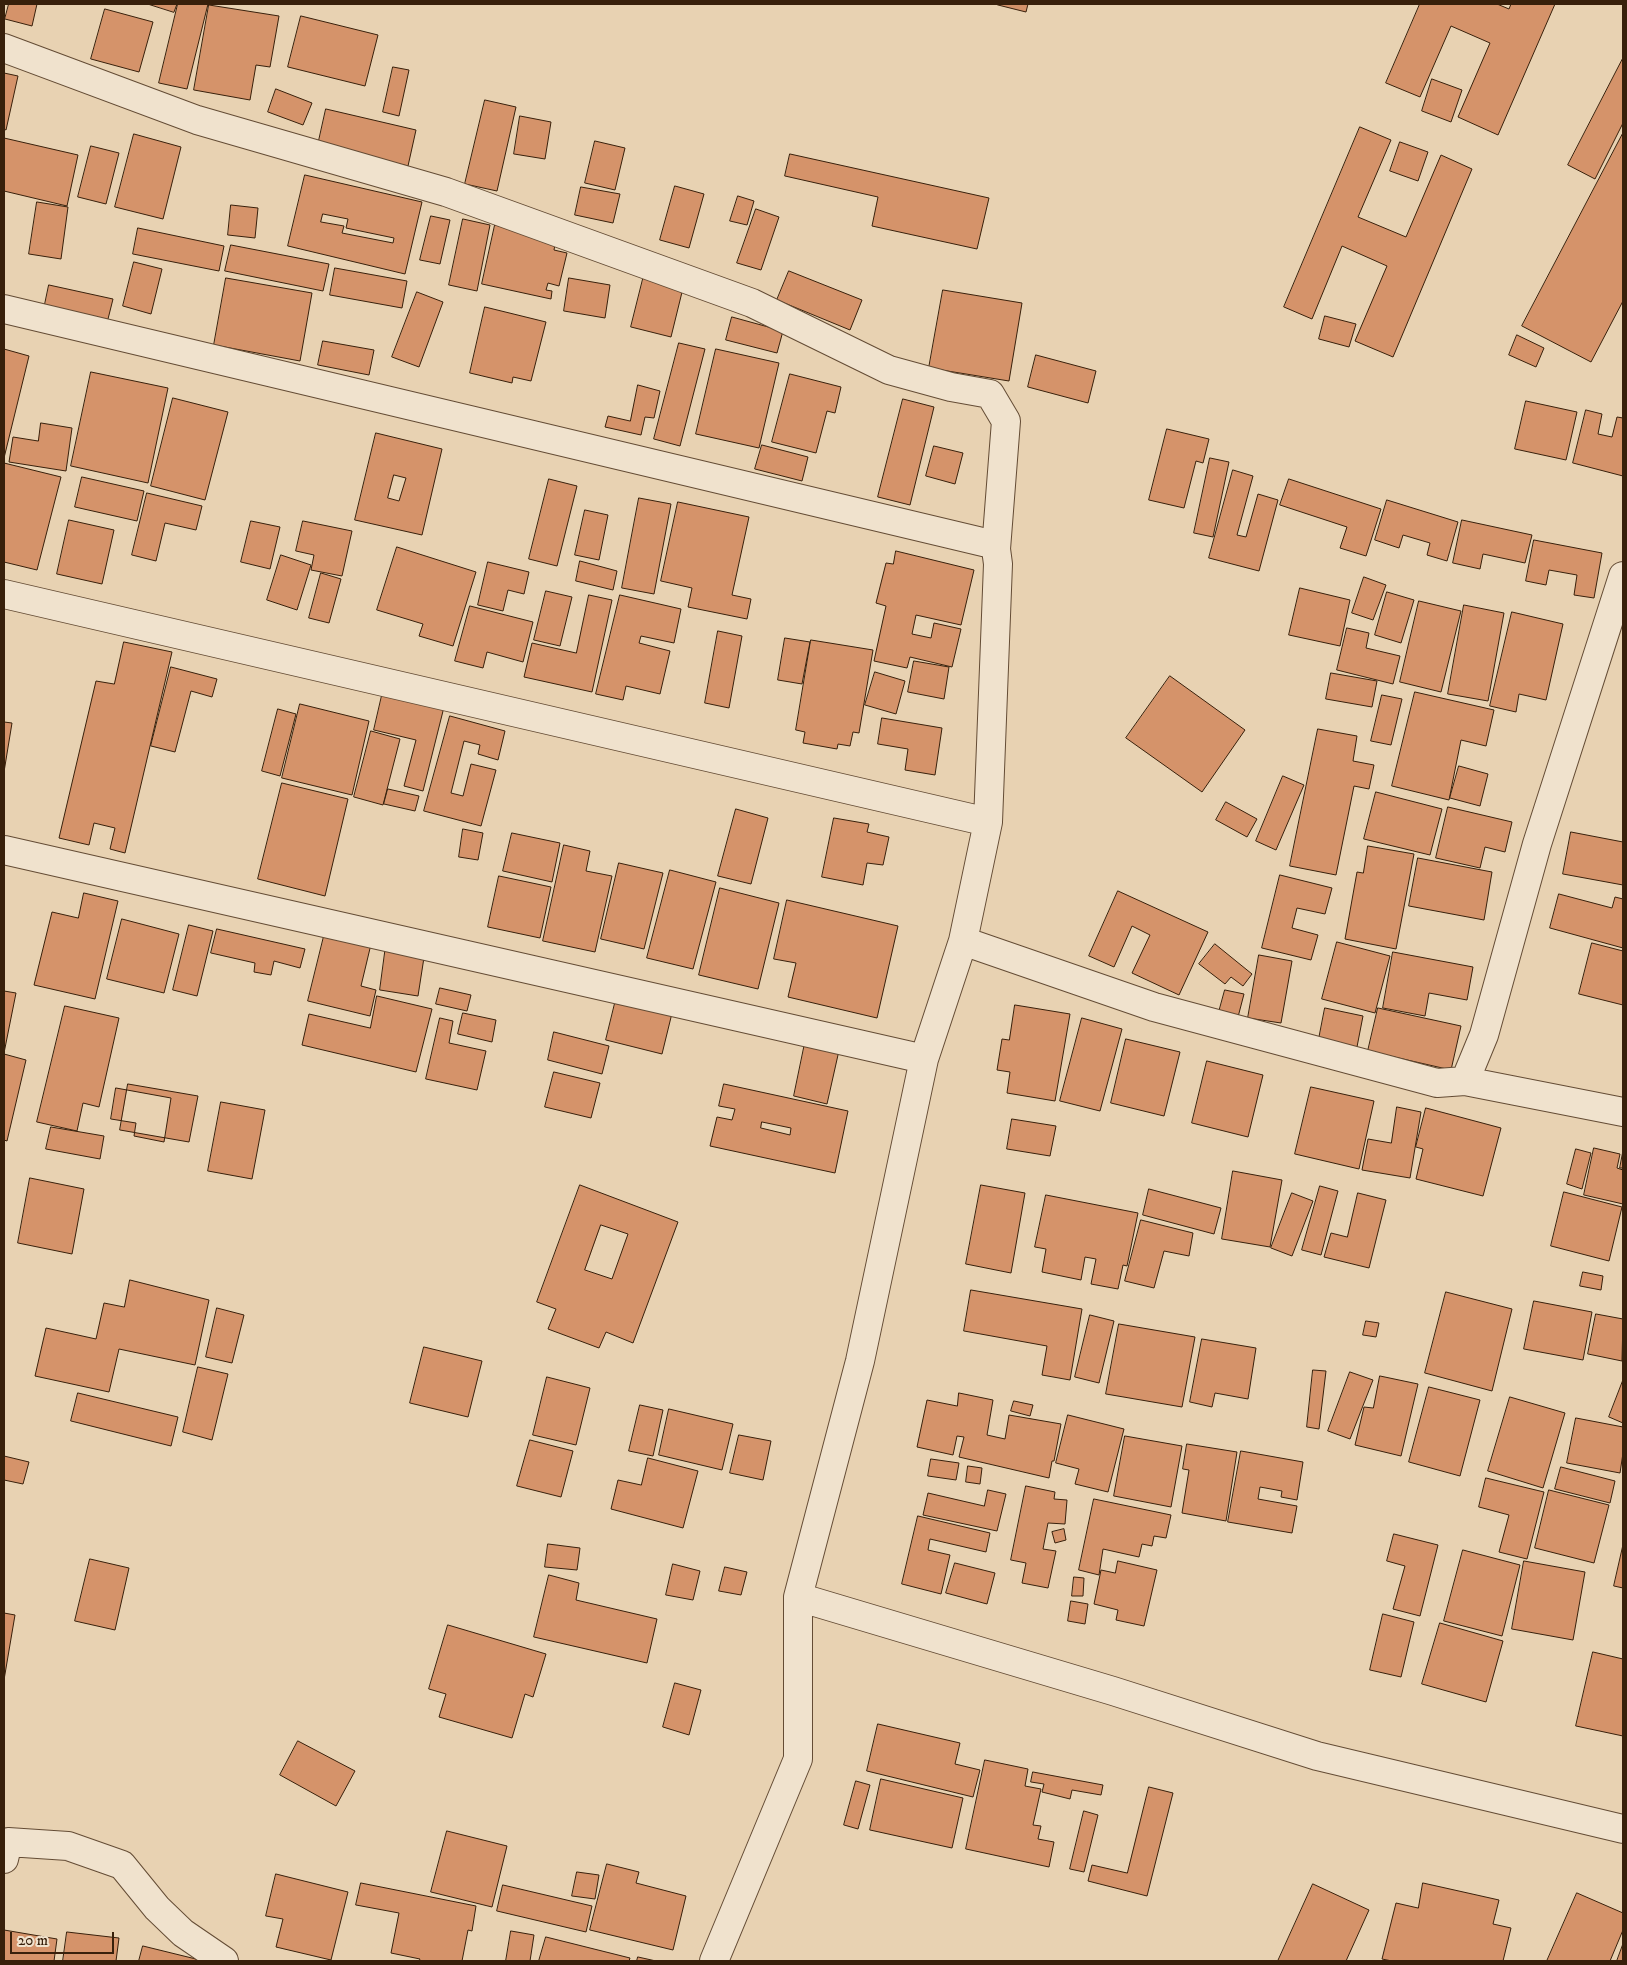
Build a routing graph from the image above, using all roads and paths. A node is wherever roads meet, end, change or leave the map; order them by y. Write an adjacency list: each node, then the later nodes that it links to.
1 (4, 48): 3 (street)
2 (4, 309): 3 (street)
3 (996, 549): 6 (street)
4 (1623, 576): 10 (street)
5 (4, 594): 6 (street)
6 (988, 822): 8 (street)
7 (4, 850): 9 (street)
8 (963, 941): 9 (street); 10 (street)
9 (924, 1059): 12 (street)
10 (1465, 1081): 11 (street)
11 (1623, 1112)
12 (798, 1597): 13 (street); 16 (street)
13 (1623, 1829)
14 (4, 1858): 15 (street)
15 (224, 1961)
16 (714, 1961)

